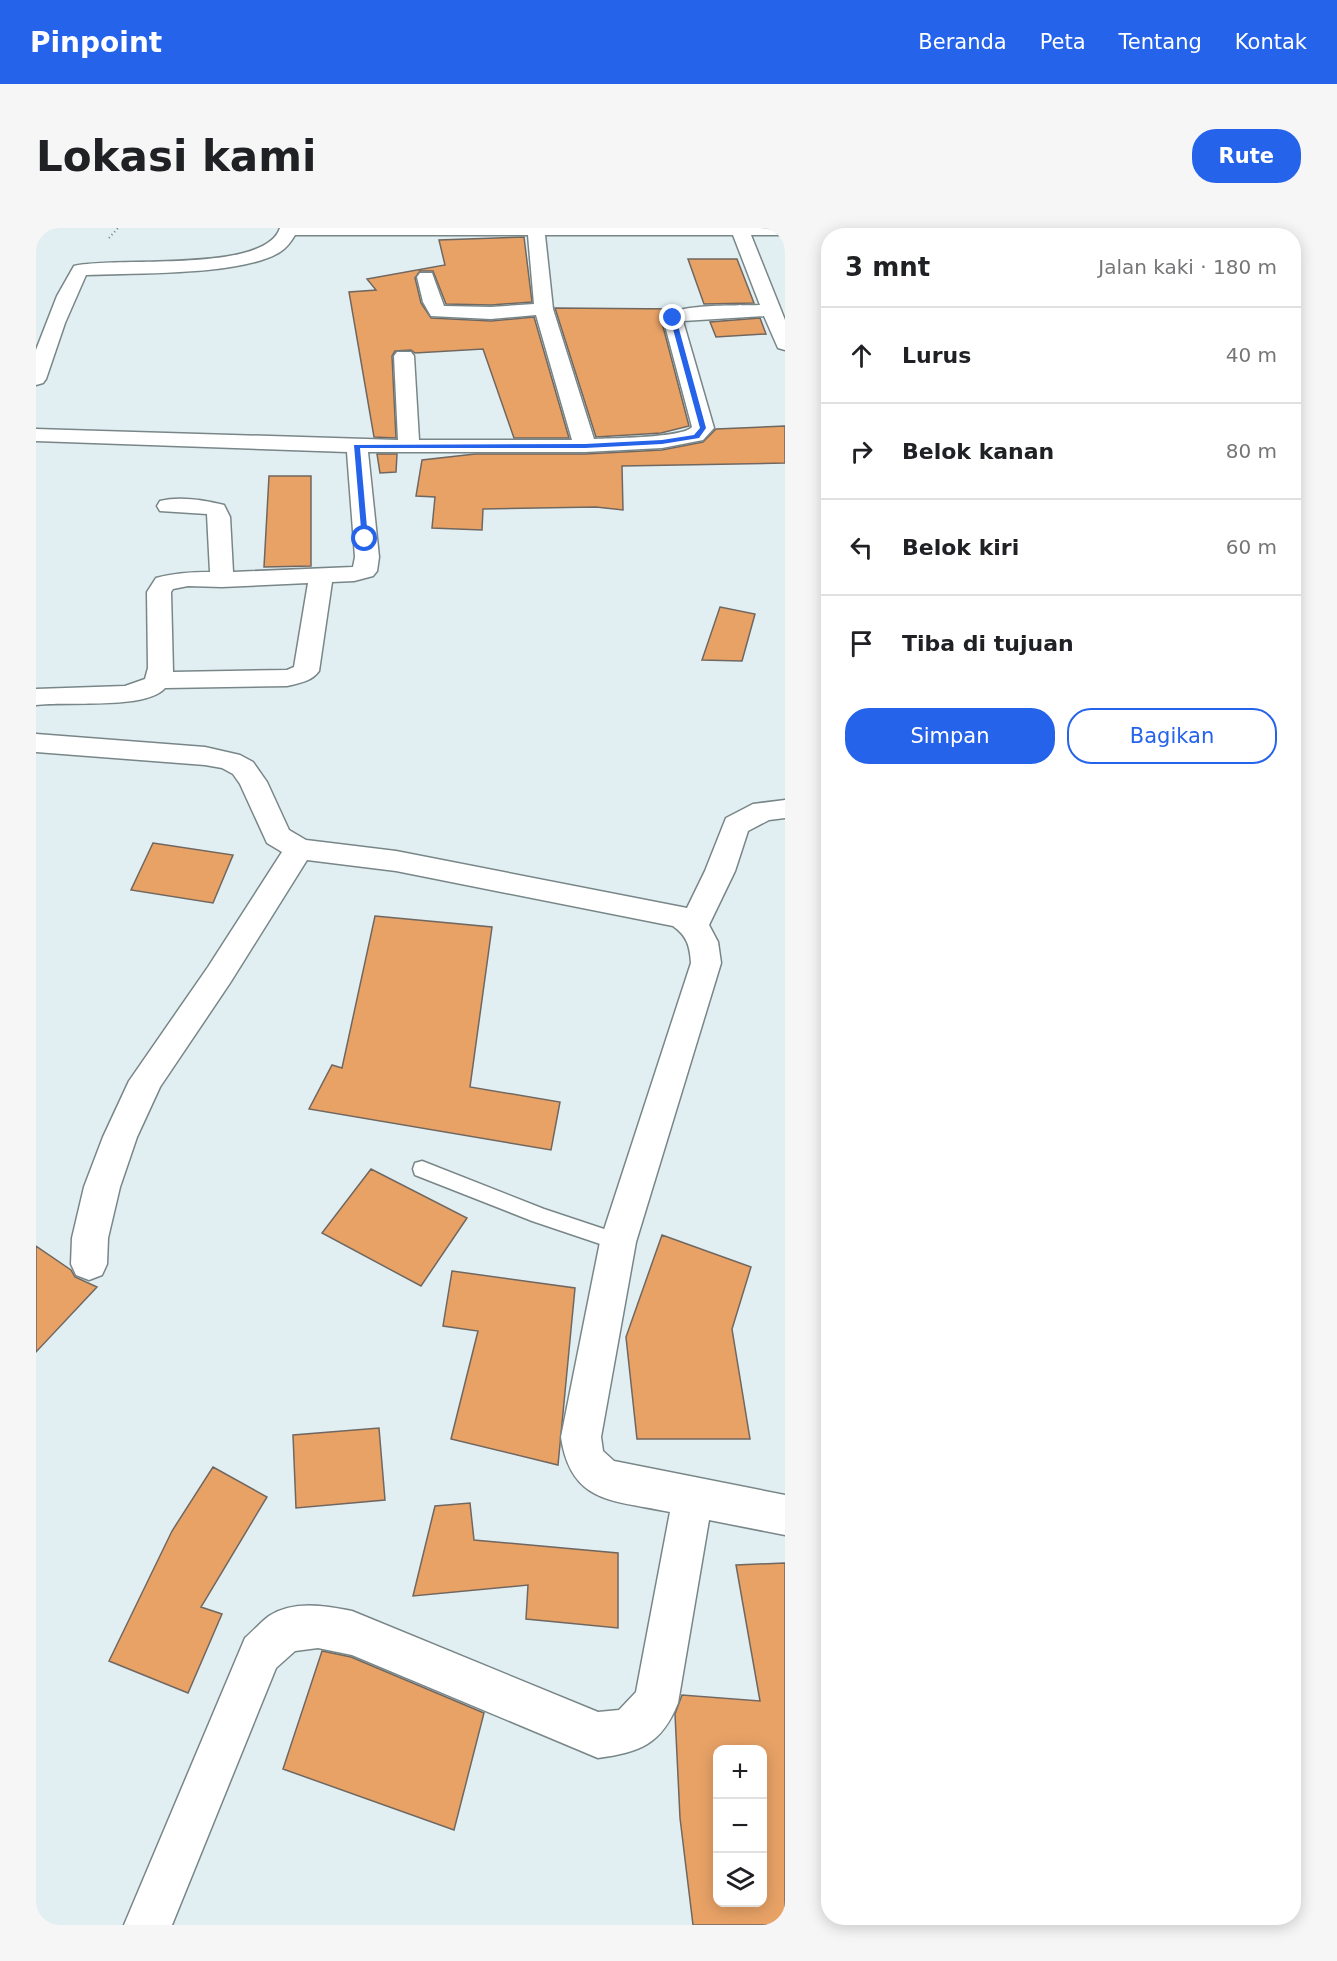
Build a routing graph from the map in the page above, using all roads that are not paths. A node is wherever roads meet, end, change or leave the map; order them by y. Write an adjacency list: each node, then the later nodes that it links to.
1 (289, 229): 2 (street); 8 (street)
2 (545, 230): 3 (street); 6 (street)
3 (740, 230): 4 (street); 7 (street)
4 (785, 230)
5 (426, 277): 6 (street)
6 (544, 309): 15 (street)
7 (771, 310): 9 (street); 15 (street)
8 (44, 333): 11 (street)
9 (785, 344)
10 (404, 356): 14 (street)
11 (36, 379)
12 (36, 435): 13 (street)
13 (357, 446): 14 (street); 17 (street)
14 (409, 446): 15 (street)
15 (585, 446)
16 (168, 506): 18 (street)
17 (321, 575): 18 (street); 19 (street)
18 (222, 580): 19 (street)
19 (158, 680): 20 (street)
20 (36, 697)
21 (36, 743): 23 (street)
22 (785, 809): 24 (street)
23 (299, 849): 24 (street); 27 (street)
24 (694, 925): 26 (street)
25 (422, 1169): 26 (lane)
26 (618, 1242): 28 (street)
27 (89, 1264)
28 (693, 1497): 29 (street); 30 (street)
29 (785, 1515)
30 (148, 1925)

